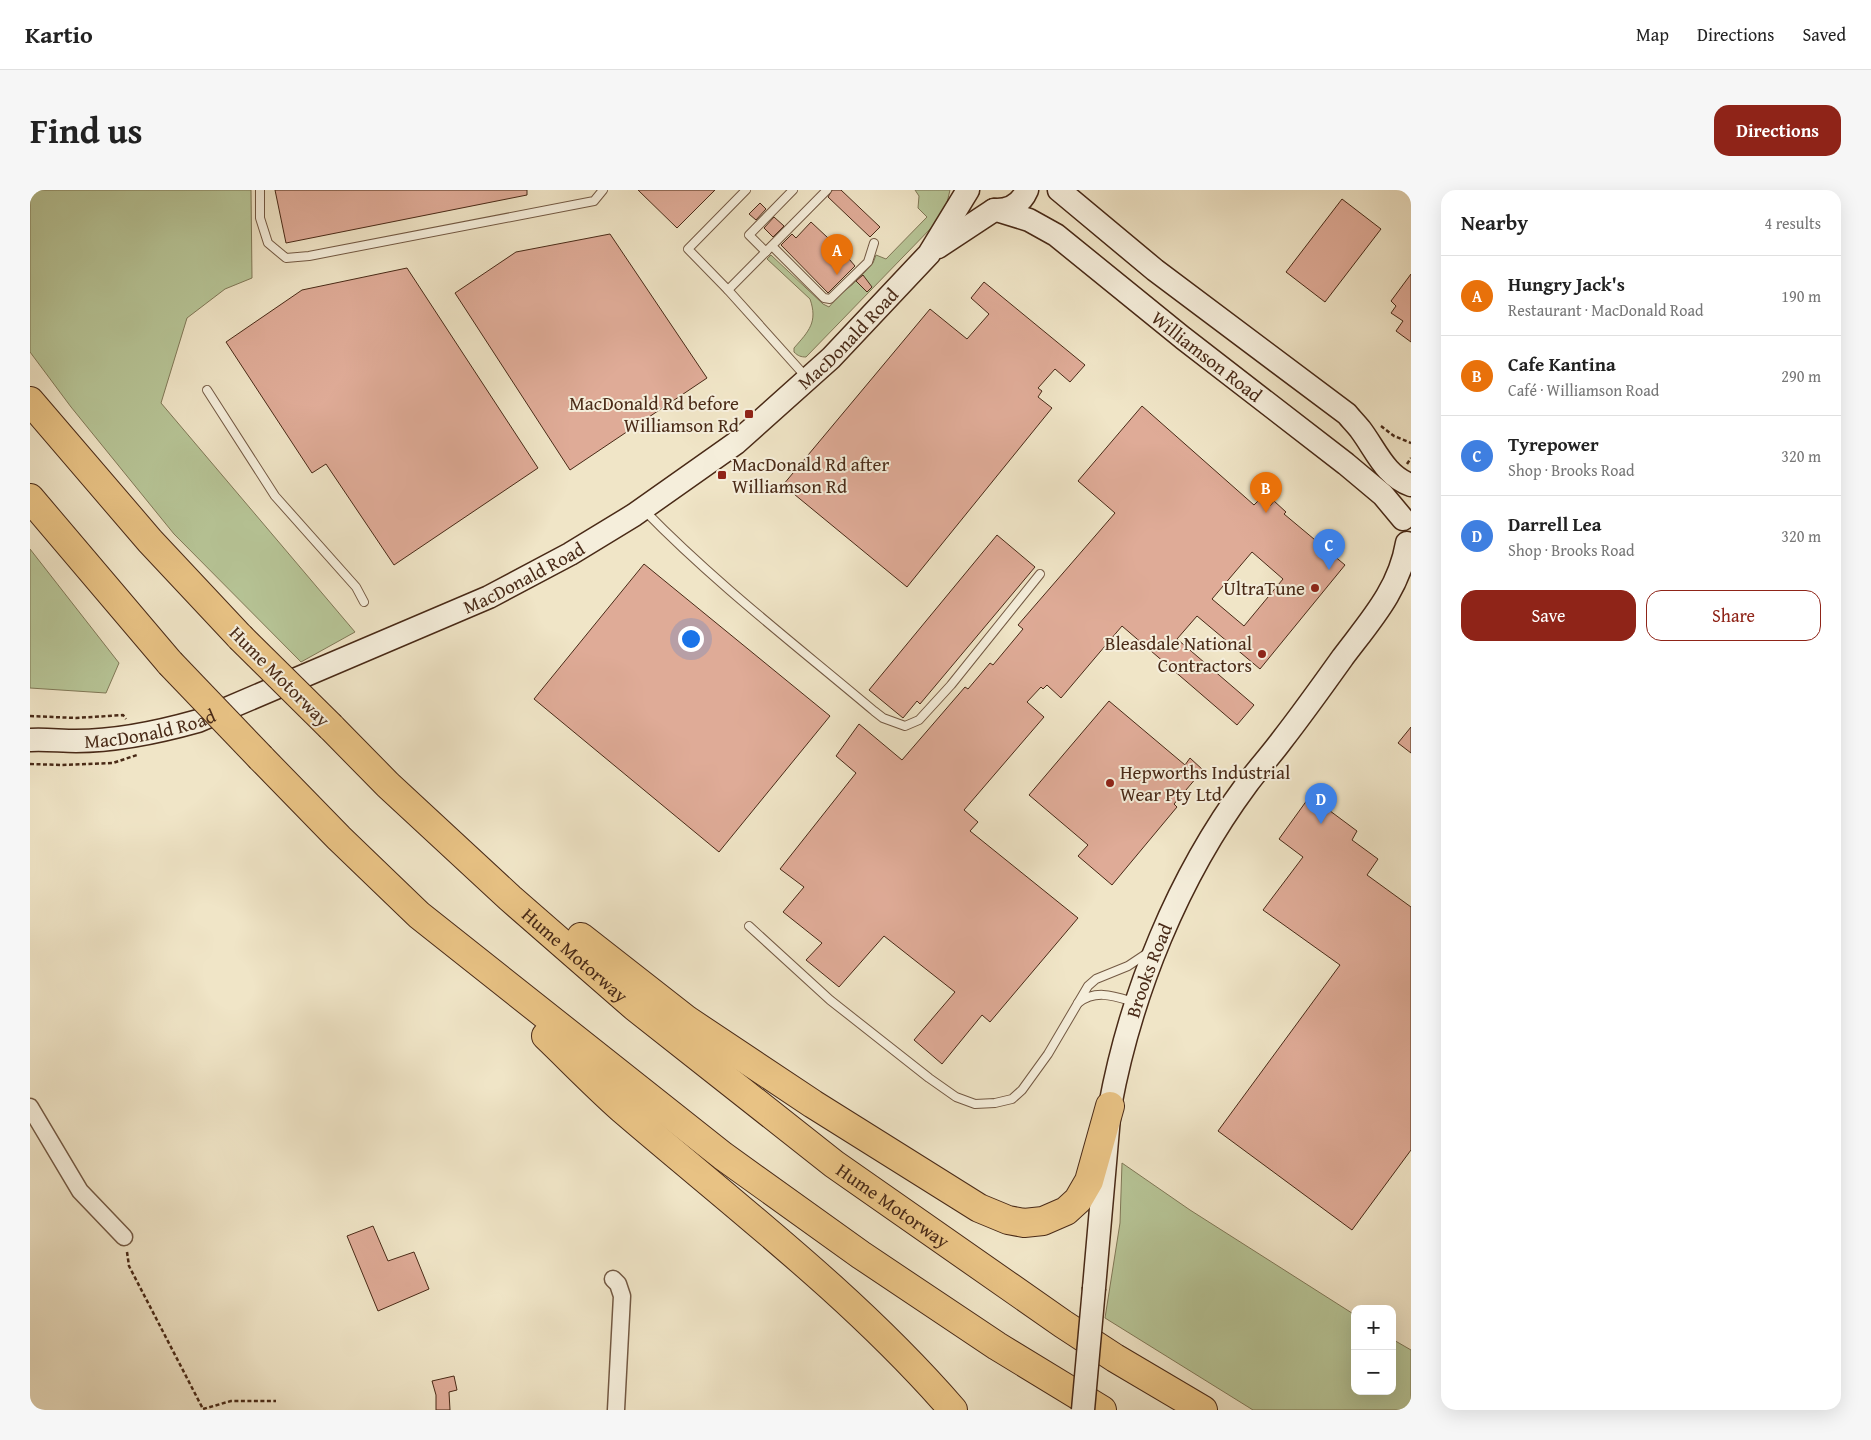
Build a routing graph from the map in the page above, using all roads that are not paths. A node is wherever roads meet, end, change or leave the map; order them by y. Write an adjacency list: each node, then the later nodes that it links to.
1 (260, 190): 2 (lane)
2 (603, 190)
3 (746, 190): 14 (lane)
4 (793, 190): 12 (lane)
5 (827, 190): 11 (lane)
6 (970, 190): 9 (main road, Williamson Road); 13 (main road, MacDonald Road)
7 (1027, 190): 9 (main road, MacDonald Road)
8 (1060, 190): 18 (main road, Williamson Road)
9 (997, 210): 13 (main road, MacDonald Road); 21 (main road, Williamson Road)
10 (874, 243): 11 (lane)
11 (772, 246): 12 (lane)
12 (766, 252): 14 (lane)
13 (929, 254): 15 (main road, MacDonald Road)
14 (728, 290): 15 (lane)
15 (808, 379): 20 (main road, MacDonald Road)
16 (207, 390): 26 (lane)
17 (30, 401): 28 (highway, Hume Motorway, bridge)
18 (1411, 485)
19 (30, 498): 29 (highway, bridge)
20 (643, 509): 23 (lane); 27 (main road, MacDonald Road)
21 (1407, 510): 22 (main road)
22 (1409, 546): 25 (main road, Brooks Road)
23 (1040, 574)
24 (1411, 579): 25 (main road, Brooks Road)
25 (1388, 596): 31 (main road, Brooks Road)
26 (364, 602)
27 (31, 739)
28 (388, 784): 34 (highway); 42 (highway, Hume Motorway)
29 (419, 915): 39 (highway); 41 (highway)
30 (750, 926): 33 (lane)
31 (1159, 943): 32 (main road, Brooks Road); 33 (lane)
32 (1136, 1003): 33 (lane); 34 (main road, Brooks Road)
33 (1074, 1008)
34 (1110, 1106): 40 (main road, Brooks Road, bridge)
35 (30, 1108): 36 (street)
36 (124, 1237)
37 (613, 1279): 38 (street)
38 (616, 1410)
39 (953, 1410)
40 (1082, 1410)
41 (1102, 1410)
42 (1203, 1410)

